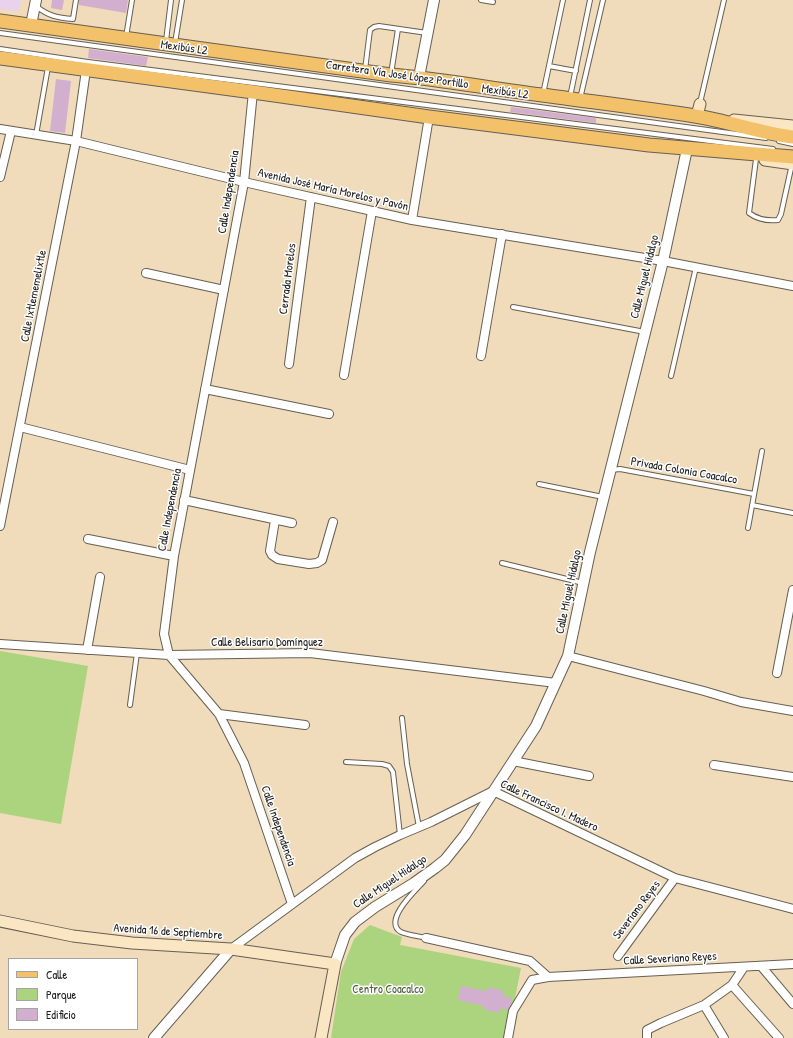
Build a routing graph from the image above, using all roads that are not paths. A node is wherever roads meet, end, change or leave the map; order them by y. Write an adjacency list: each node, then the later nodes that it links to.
1 (76, 0): 12 (lane)
2 (132, 0): 18 (lane)
3 (172, 0): 19 (lane)
4 (182, 0): 19 (lane)
5 (434, 0): 17 (street)
6 (481, 0): 11 (lane)
7 (563, 0): 23 (lane)
8 (590, 0): 26 (lane)
9 (603, 0): 31 (lane)
10 (724, 0): 32 (lane)
11 (493, 2)
12 (35, 3): 14 (street)
13 (0, 21): 14 (main road, Carretera Vía José López Portillo)
14 (31, 25): 18 (main road, Carretera Vía José López Portillo)
15 (398, 29): 17 (lane); 25 (lane); 27 (lane)
16 (0, 33): 39 (lane, Mexibús L2)
17 (427, 34): 28 (street)
18 (126, 38): 19 (main road, Carretera Vía José López Portillo)
19 (170, 45): 25 (main road, Carretera Vía José López Portillo)
20 (0, 49): 43 (lane, Mexibús L2)
21 (0, 58): 22 (main road)
22 (48, 65): 24 (main road); 37 (lane)
23 (549, 66): 26 (lane); 30 (lane)
24 (86, 70): 29 (main road); 40 (street, Calle Ixtlememelixtle)
25 (365, 71): 27 (main road, Carretera Vía José López Portillo)
26 (576, 71): 31 (lane)
27 (391, 75): 28 (main road, Carretera Vía José López Portillo)
28 (418, 77): 30 (main road, Carretera Vía José López Portillo)
29 (253, 92): 33 (main road); 47 (street, Calle Independencia)
30 (543, 95): 31 (main road, Carretera Vía José López Portillo)
31 (575, 99): 32 (main road, Carretera Vía José López Portillo)
32 (699, 110): 34 (main road); 39 (main road, Carretera Vía José López Portillo)
33 (429, 117): 42 (main road); 50 (street)
34 (793, 126)
35 (0, 129): 36 (street, Avenida José María Morelos y Pavón)
36 (11, 131): 37 (street, Avenida José María Morelos y Pavón); 46 (street)
37 (36, 135): 40 (street, Avenida José María Morelos y Pavón)
38 (793, 137): 39 (main road, Carretera Vía José López Portillo)
39 (773, 138): 41 (lane, Mexibús L2)
40 (76, 141): 47 (street, Avenida José María Morelos y Pavón); 65 (street, Calle Ixtlememelixtle)
41 (793, 144)
42 (687, 149): 43 (main road); 44 (main road); 52 (street, Calle Miguel Hidalgo)
43 (774, 151): 45 (main road)
44 (756, 159): 45 (main road); 45 (lane)
45 (793, 162)
46 (0, 177)
47 (244, 182): 48 (street, Avenida José María Morelos y Pavón); 56 (street, Calle Independencia)
48 (310, 197): 49 (street, Avenida José María Morelos y Pavón); 60 (street, Cerrada Morelos)
49 (372, 211): 50 (street, Avenida José María Morelos y Pavón); 61 (street)
50 (412, 220): 51 (street, Avenida José María Morelos y Pavón)
51 (502, 234): 52 (street, Avenida José María Morelos y Pavón); 59 (street)
52 (664, 261): 53 (street); 58 (street, Calle Miguel Hidalgo)
53 (696, 267): 55 (street); 62 (lane)
54 (146, 273): 56 (street)
55 (793, 286)
56 (224, 290): 63 (street, Calle Independencia)
57 (513, 308): 58 (lane)
58 (646, 332): 68 (street, Calle Miguel Hidalgo)
59 (481, 356)
60 (289, 364)
61 (344, 375)
62 (671, 376)
63 (205, 389): 64 (street); 67 (street, Calle Independencia)
64 (328, 414)
65 (20, 427): 67 (street); 78 (street, Calle Ixtlememelixtle)
66 (762, 451): 70 (lane)
67 (190, 470): 72 (street, Calle Independencia)
68 (611, 470): 70 (lane, Privada Colonia Coacalco); 71 (street, Calle Miguel Hidalgo)
69 (538, 484): 71 (lane)
70 (754, 494): 73 (lane)
71 (604, 498): 84 (street, Calle Miguel Hidalgo)
72 (184, 500): 75 (street); 81 (street, Calle Independencia)
73 (752, 505): 74 (lane); 79 (lane)
74 (793, 512)
75 (275, 520): 76 (street); 77 (street)
76 (333, 522)
77 (292, 523)
78 (0, 526)
79 (748, 528)
80 (88, 539): 81 (street)
81 (174, 556): 90 (street, Calle Independencia)
82 (502, 563): 84 (lane)
83 (100, 577): 88 (street)
84 (584, 583): 91 (street, Calle Miguel Hidalgo)
85 (793, 590): 86 (street)
86 (791, 615): 92 (street)
87 (0, 644): 88 (street, Calle Belisario Domínguez)
88 (87, 650): 89 (street, Calle Belisario Domínguez)
89 (138, 653): 90 (street, Calle Belisario Domínguez); 94 (lane)
90 (170, 655): 93 (street, Calle Belisario Domínguez); 96 (street, Calle Independencia)
91 (568, 656): 93 (street, Calle Miguel Hidalgo); 95 (street)
92 (777, 673)
93 (556, 682): 99 (street, Calle Miguel Hidalgo)
94 (130, 705)
95 (793, 711)
96 (219, 714): 98 (street); 109 (street, Calle Independencia)
97 (402, 718): 105 (lane)
98 (305, 725)
99 (514, 761): 102 (street); 104 (street, Calle Miguel Hidalgo)
100 (346, 762): 106 (lane)
101 (714, 766): 103 (street)
102 (589, 776)
103 (793, 777)
104 (493, 791): 105 (street, Calle Francisco I. Madero); 107 (street, Calle Miguel Hidalgo); 108 (street, Calle Francisco I. Madero)
105 (419, 827): 106 (street, Calle Francisco I. Madero)
106 (400, 835): 109 (street, Calle Francisco I. Madero)
107 (435, 868): 112 (lane); 115 (street, Calle Miguel Hidalgo)
108 (675, 878): 110 (street, Calle Francisco I. Madero); 114 (street, Severiano Reyes)
109 (292, 904): 113 (street, Calle Francisco I. Madero)
110 (793, 909)
111 (0, 921): 113 (main road, Avenida 16 de Septiembre)
112 (426, 938): 119 (street)
113 (231, 949): 115 (main road, Avenida 16 de Septiembre); 123 (street)
114 (618, 956)
115 (335, 964): 124 (main road)
116 (793, 964): 118 (street, Calle Severiano Reyes)
117 (744, 966): 118 (street, Calle Severiano Reyes); 119 (street, Calle Severiano Reyes); 120 (street)
118 (761, 966): 121 (street)
119 (548, 977): 125 (street, Calle Severiano Reyes)
120 (732, 985): 122 (street); 128 (street)
121 (793, 1004)
122 (704, 1005): 126 (street); 127 (street)
123 (154, 1038)
124 (321, 1038)
125 (508, 1038)
126 (647, 1038)
127 (724, 1038)
128 (779, 1038)

